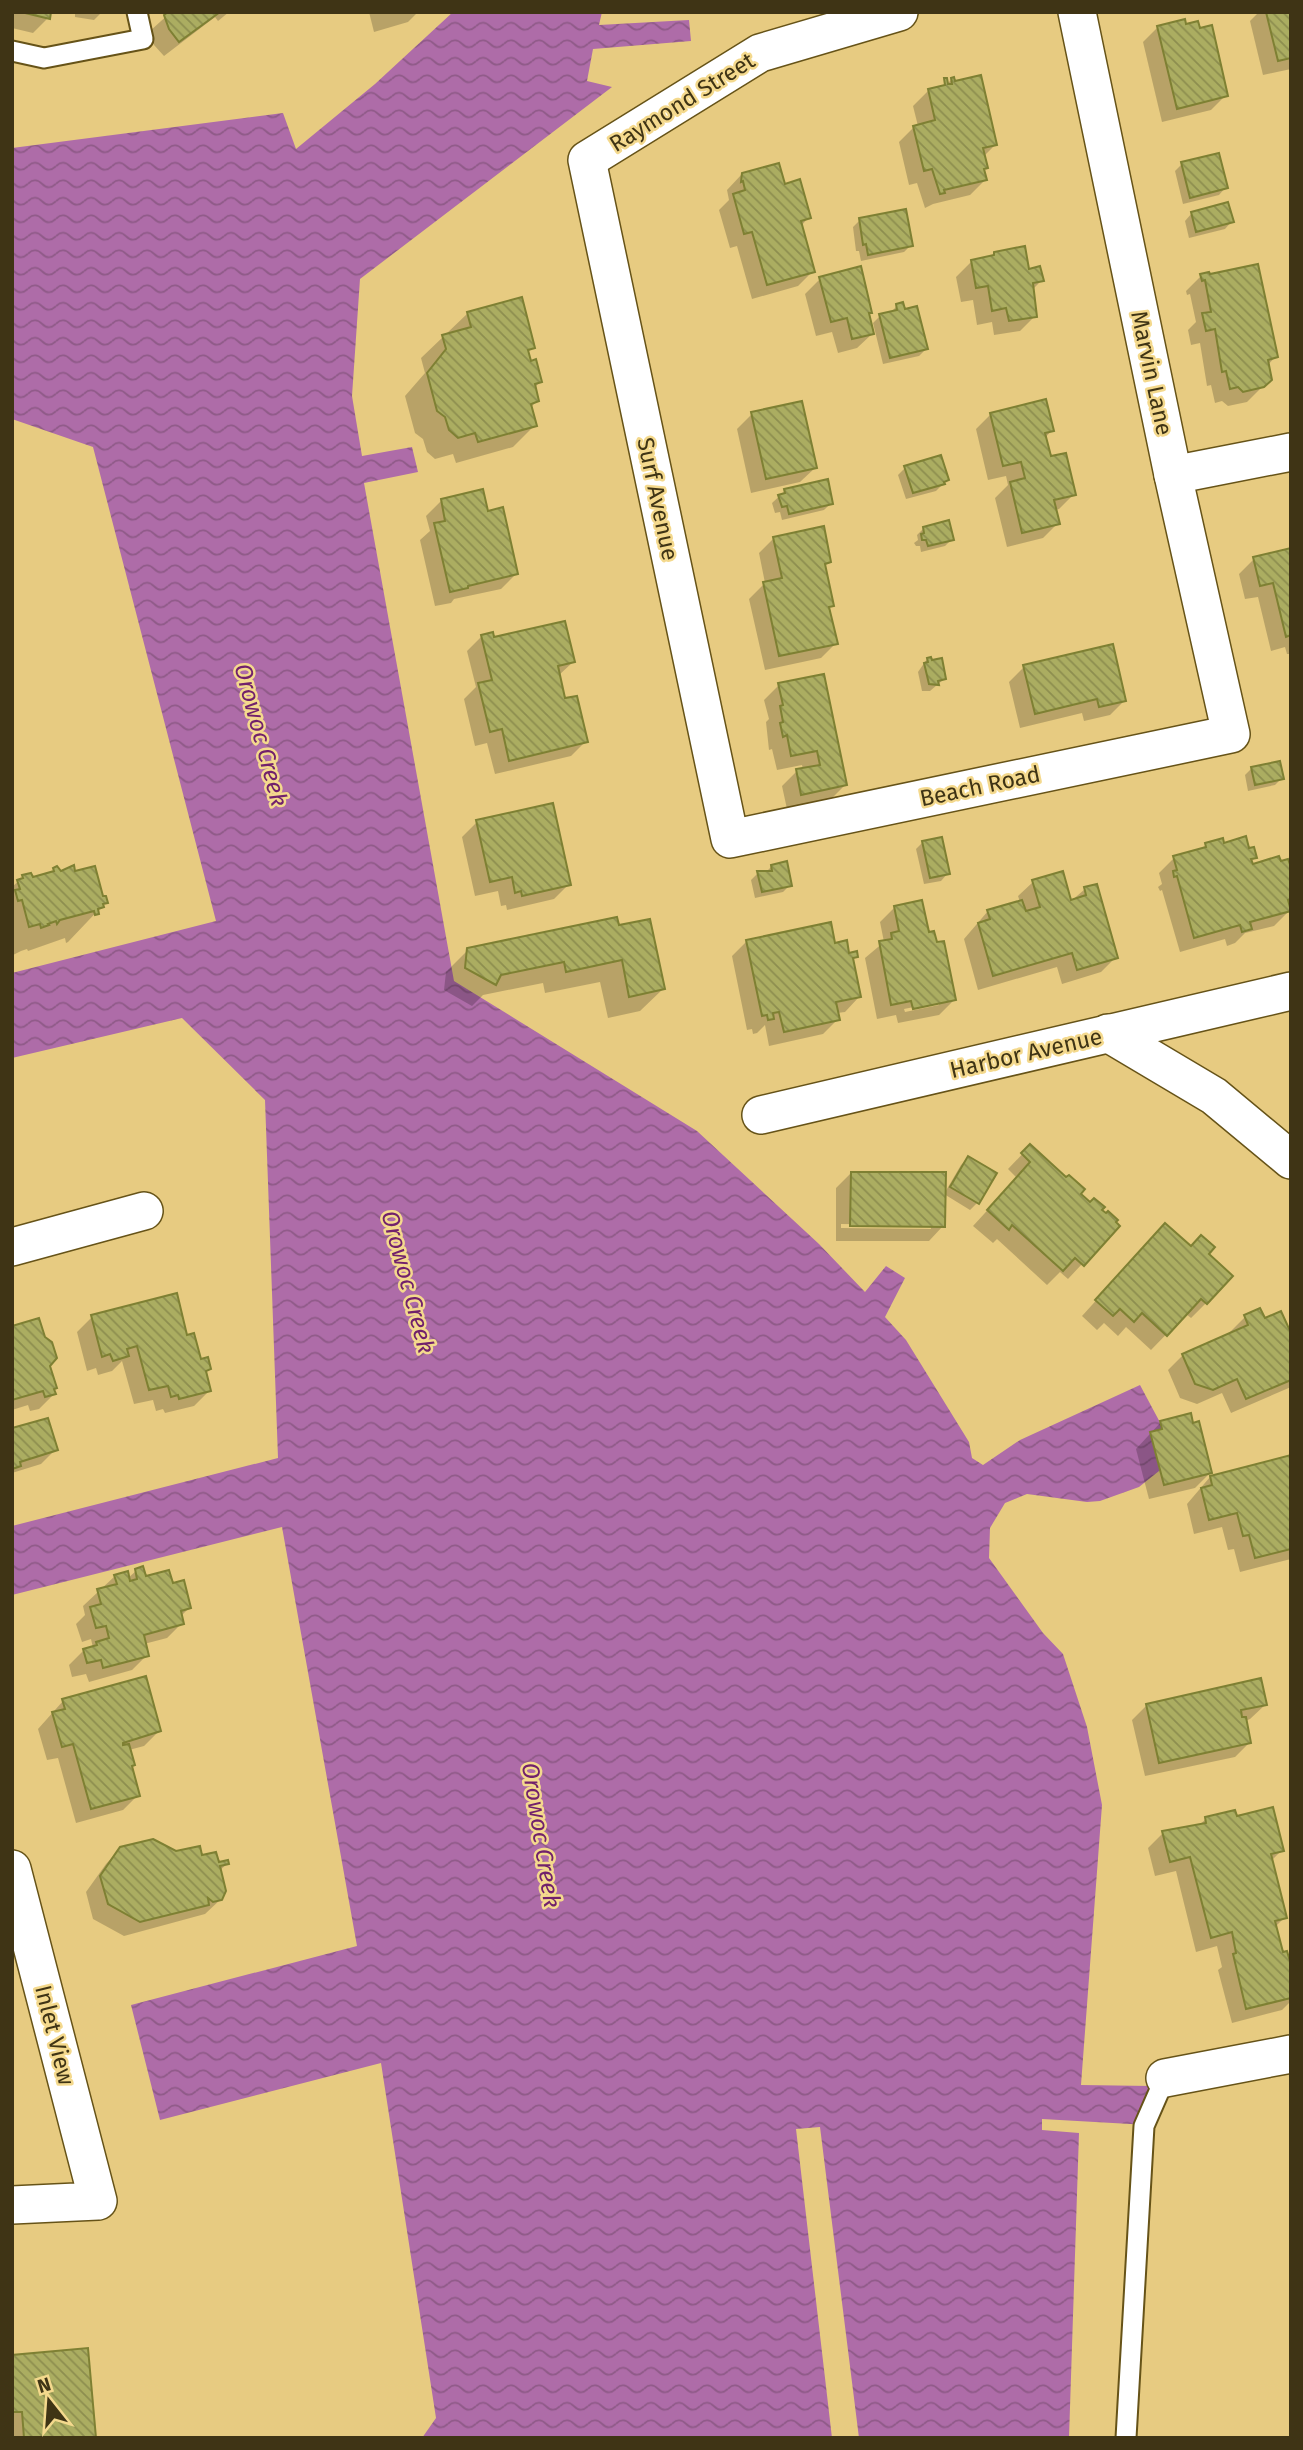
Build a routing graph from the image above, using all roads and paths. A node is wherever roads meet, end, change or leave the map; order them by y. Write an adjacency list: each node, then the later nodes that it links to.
1 (137, 12): 4 (lane)
2 (900, 12): 5 (street, Raymond Street)
3 (1077, 12): 7 (street, Marvin Lane)
4 (12, 51)
5 (587, 160): 9 (street, Surf Avenue)
6 (1291, 452): 7 (street)
7 (1172, 475): 8 (street, Marvin Lane)
8 (1231, 734): 9 (street, Beach Road)
9 (730, 839)
10 (1291, 991): 11 (street, Harbor Avenue)
11 (1108, 1033): 12 (street, Harbor Avenue); 13 (street)
12 (761, 1115)
13 (1291, 1160)
14 (144, 1211): 15 (street)
15 (12, 1247)
16 (12, 1869): 19 (street, Inlet View)
17 (1291, 2054): 18 (street)
18 (1166, 2078): 20 (lane)
19 (12, 2205)
20 (1126, 2438)

